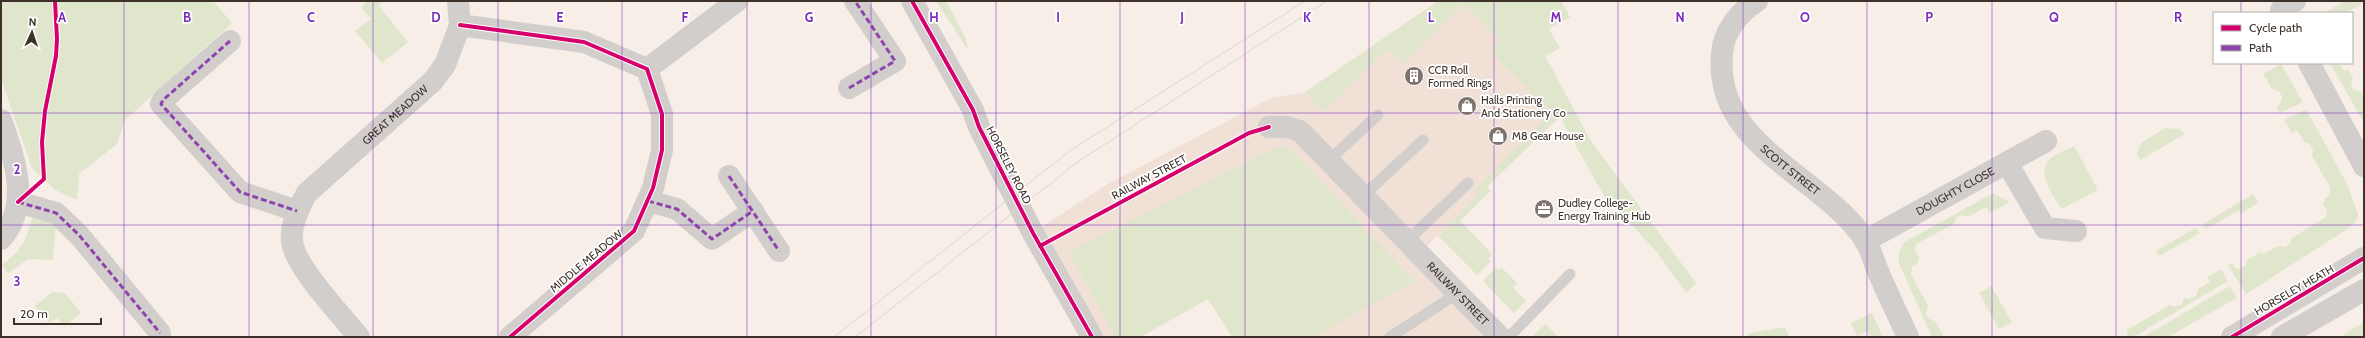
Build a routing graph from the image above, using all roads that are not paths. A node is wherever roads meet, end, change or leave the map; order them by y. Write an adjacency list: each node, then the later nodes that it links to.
1 (458, 1): 6 (main road, GREAT MEADOW)
2 (737, 1): 9 (main road)
3 (855, 1): 10 (main road)
4 (912, 1): 38 (main road, HORSELEY ROAD)
5 (1757, 1): 29 (main road, SCOTT STREET)
6 (460, 25): 9 (main road); 24 (main road, GREAT MEADOW)
7 (230, 41): 24 (main road)
8 (2310, 64): 18 (main road)
9 (647, 69): 22 (main road, MIDDLE MEADOW)
10 (849, 88)
11 (1378, 115): 16 (lane)
12 (1, 120): 23 (main road)
13 (1269, 127): 16 (main road, RAILWAY STREET)
14 (1423, 140): 21 (lane)
15 (2046, 141): 17 (main road, DOUGHTY CLOSE)
16 (1328, 160): 21 (main road, RAILWAY STREET)
17 (2007, 163): 26 (main road); 29 (main road, DOUGHTY CLOSE)
18 (2364, 166)
19 (729, 176): 25 (main road)
20 (1468, 183): 28 (lane)
21 (1363, 196): 28 (main road, RAILWAY STREET)
22 (648, 201): 25 (main road); 37 (main road, MIDDLE MEADOW)
23 (18, 202): 27 (main road); 35 (main road)
24 (297, 211): 36 (main road, GREAT MEADOW)
25 (753, 211): 30 (main road)
26 (2076, 231)
27 (1, 239)
28 (1407, 241): 34 (main road, RAILWAY STREET)
29 (1865, 241): 42 (main road, SCOTT STREET)
30 (779, 250)
31 (2364, 258): 43 (main road, HORSELEY HEATH)
32 (1570, 274): 41 (lane)
33 (2364, 290): 44 (main road)
34 (1458, 293): 39 (lane); 40 (main road, RAILWAY STREET)
35 (160, 332)
36 (359, 337)
37 (510, 337)
38 (1092, 337)
39 (1390, 337)
40 (1500, 337)
41 (1509, 337)
42 (1908, 337)
43 (2232, 337)
44 (2282, 337)

